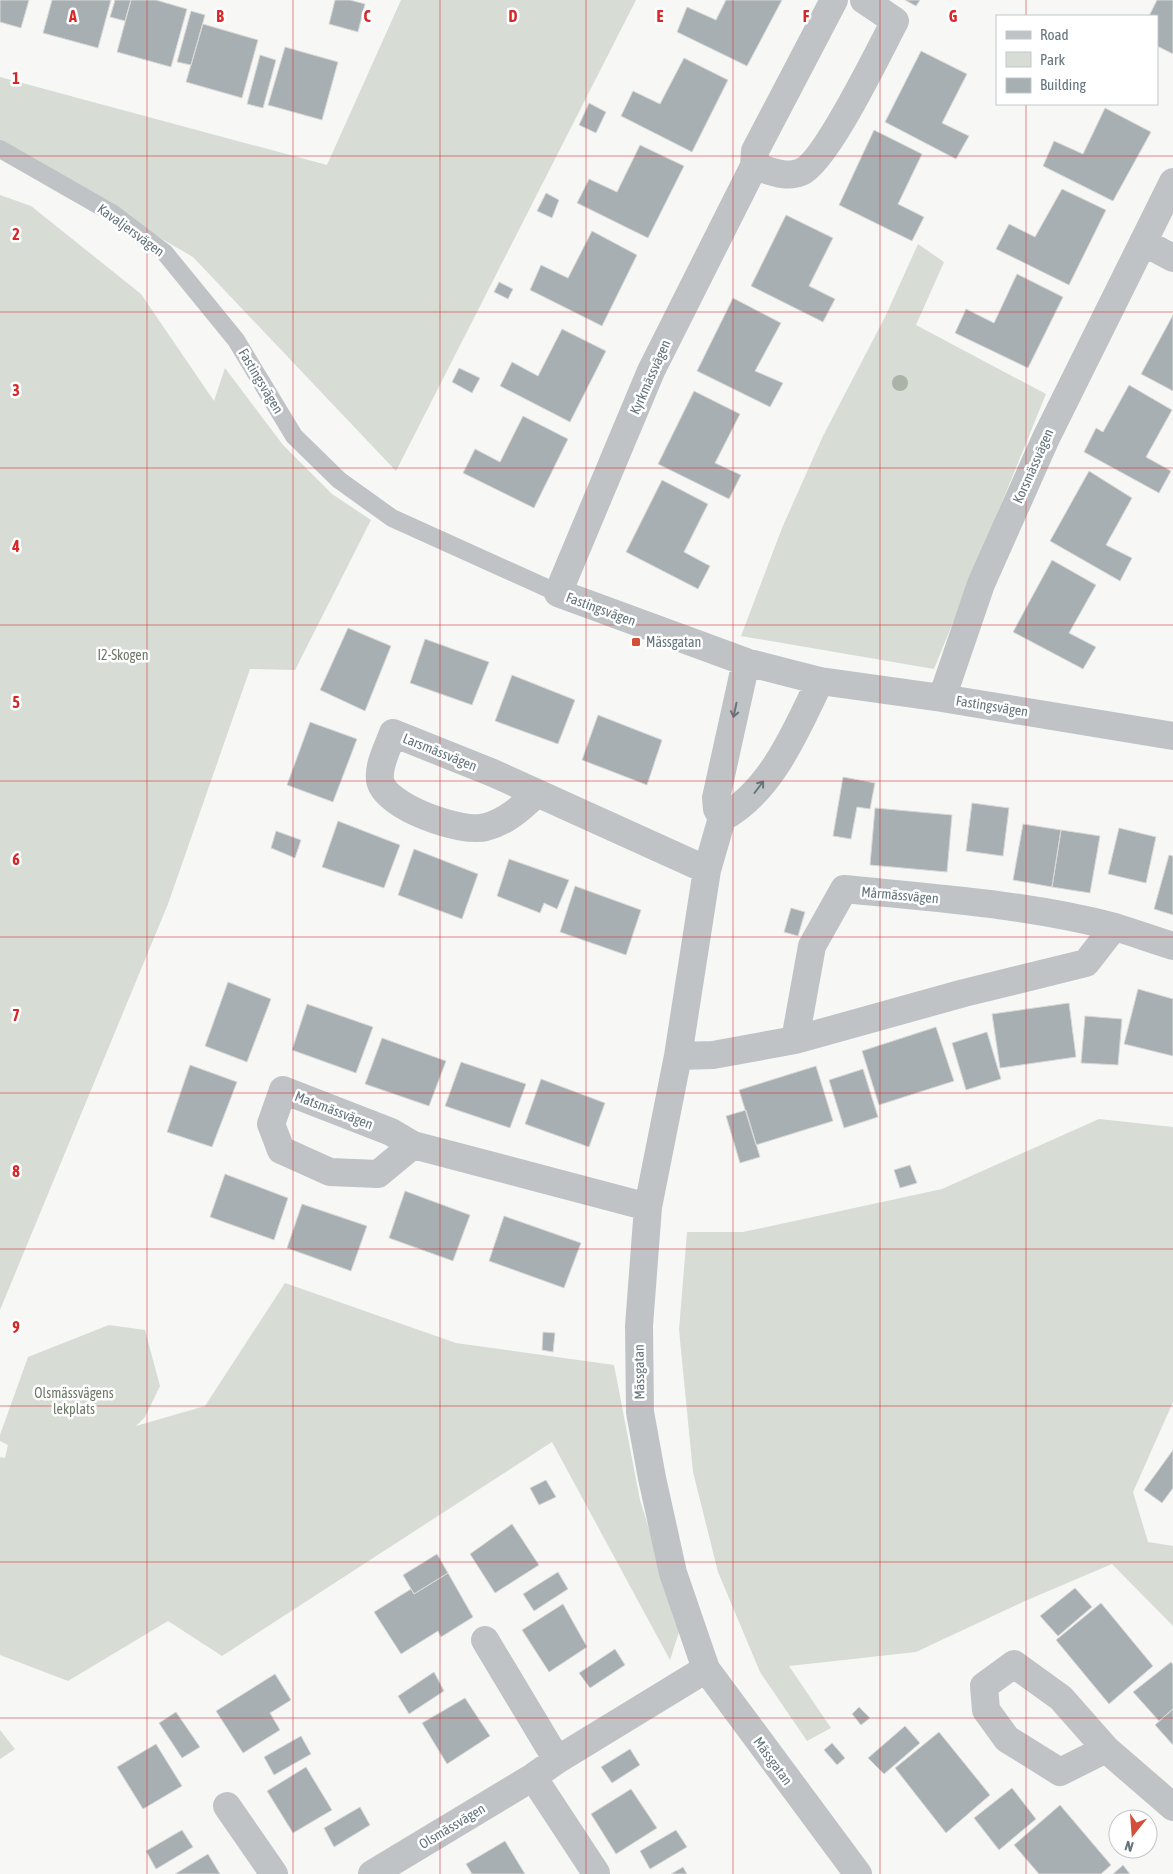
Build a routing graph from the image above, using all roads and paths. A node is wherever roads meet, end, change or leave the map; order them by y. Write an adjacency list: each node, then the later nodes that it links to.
1 (834, 0): 4 (street, Kyrkmässvägen)
2 (864, 0): 4 (street)
3 (0, 149): 8 (lane, Kavaljersvägen)
4 (754, 166): 9 (street, Kyrkmässvägen)
5 (1173, 182): 6 (street, Korsmässvägen)
6 (1143, 242): 7 (street); 12 (street, Korsmässvägen)
7 (1173, 258)
8 (236, 340): 9 (lane, Fastingsvägen)
9 (558, 593): 10 (street, Fastingsvägen)
10 (746, 662): 11 (street, Fastingsvägen); 15 (street, Mässgatan, one-way to 15)
11 (820, 681): 12 (street, Fastingsvägen); 15 (street, one-way to 11)
12 (942, 698): 13 (street, Fastingsvägen)
13 (1173, 736)
14 (536, 794): 14 (street, Larsmässvägen); 16 (street, Larsmässvägen)
15 (722, 818): 16 (street, Mässgatan)
16 (708, 870): 20 (street, Mässgatan)
17 (1114, 927): 18 (street, Mårmässvägen); 19 (street); 19 (street, Mårmässvägen)
18 (1173, 946)
19 (795, 1040): 20 (street)
20 (678, 1056): 22 (street, Mässgatan)
21 (413, 1145): 21 (street, Matsmässvägen); 22 (street, Matsmässvägen)
22 (648, 1207): 24 (street, Mässgatan)
23 (485, 1640): 26 (street)
24 (706, 1669): 26 (street, Olsmässvägen); 33 (street, Mässgatan)
25 (1106, 1749): 29 (street)
26 (557, 1760): 27 (street, Olsmässvägen)
27 (533, 1777): 30 (street); 32 (street, Olsmässvägen)
28 (227, 1806): 31 (street)
29 (1173, 1807)
30 (596, 1873)
31 (274, 1874)
32 (372, 1874)
33 (858, 1874)

